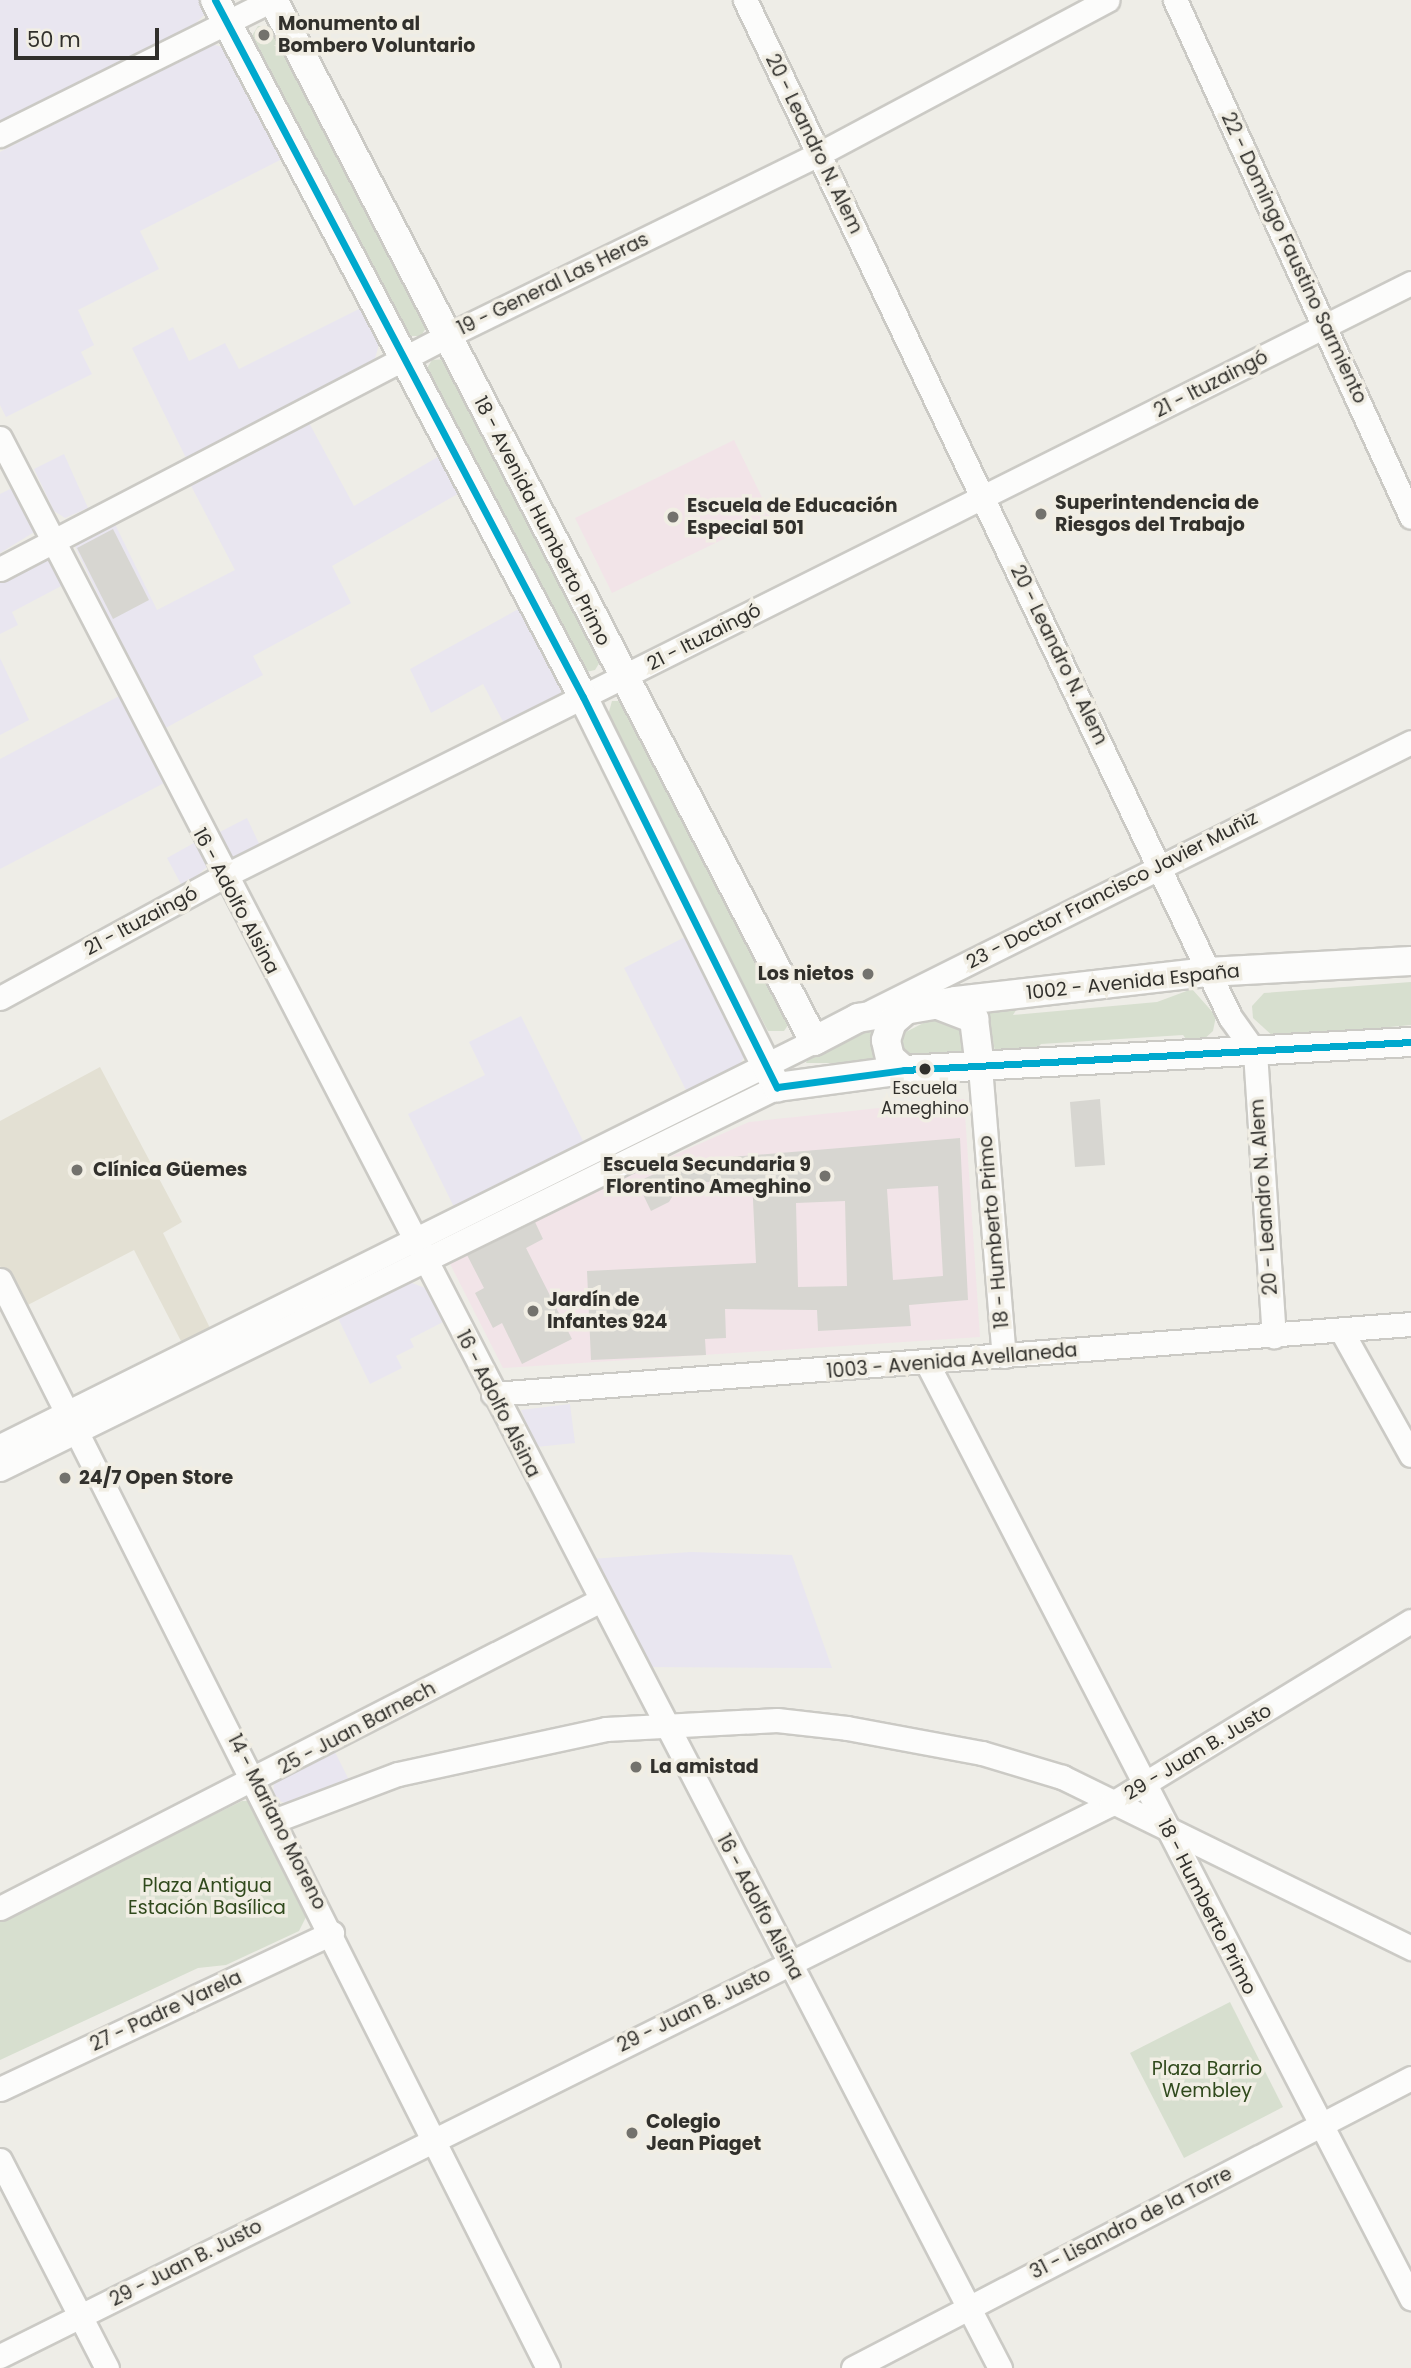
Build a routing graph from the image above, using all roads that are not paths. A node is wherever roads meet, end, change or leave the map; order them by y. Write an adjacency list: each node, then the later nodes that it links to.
1 (273, 0): 5 (street); 10 (main road, 18 - Avenida Humberto Primo)
2 (745, 0): 7 (street, 20 - Leandro N. Alem)
3 (1107, 0): 7 (street, 19 - General Las Heras)
4 (1175, 0): 9 (street, 22 - Domingo Faustino Sarmiento)
5 (221, 12): 6 (street); 11 (main road)
6 (0, 135)
7 (819, 154): 10 (street, 19 - General Las Heras); 13 (street, 20 - Leandro N. Alem)
8 (1411, 283): 9 (street, 21 - Ituzaingó)
9 (1326, 326): 13 (street, 21 - Ituzaingó); 14 (street, 22 - Domingo Faustino Sarmiento)
10 (447, 336): 11 (street, 19 - General Las Heras); 17 (main road, 18 - Avenida Humberto Primo)
11 (403, 359): 15 (street, 19 - General Las Heras); 18 (main road)
12 (0, 438): 15 (street, 16 - Adolfo Alsina)
13 (984, 498): 17 (street, 21 - Ituzaingó); 20 (street, 20 - Leandro N. Alem)
14 (1411, 517)
15 (50, 543): 16 (street, 19 - General Las Heras); 21 (street, 16 - Adolfo Alsina)
16 (0, 569)
17 (622, 678): 18 (street, 21 - Ituzaingó); 28 (main road, 18 - Avenida Humberto Primo)
18 (583, 697): 21 (street, 21 - Ituzaingó); 33 (main road)
19 (1411, 742): 20 (street, 23 - Doctor Francisco Javier Muñiz)
20 (1160, 865): 23 (street, 20 - Leandro N. Alem); 27 (street, 23 - Doctor Francisco Javier Muñiz)
21 (222, 877): 24 (street, 21 - Ituzaingó); 34 (street, 16 - Adolfo Alsina)
22 (1411, 961): 23 (main road, 1002 - Avenida España)
23 (1208, 972): 25 (main road, 1002 - Avenida España); 30 (street, 20 - Leandro N. Alem)
24 (0, 998)
25 (936, 1004): 26 (main road, 1002 - Avenida España); 31 (main road)
26 (906, 1010): 27 (main road, 1002 - Avenida España); 32 (main road)
27 (858, 1018): 28 (main road, 23 - Doctor Francisco Javier Muñiz)
28 (814, 1041): 33 (street)
29 (1411, 1042): 30 (main road)
30 (1255, 1052): 31 (main road); 38 (street, 20 - Leandro N. Alem)
31 (980, 1067): 32 (main road); 39 (street, 18 - Humberto Primo)
32 (904, 1070): 33 (main road)
33 (772, 1076): 34 (street)
34 (420, 1248): 41 (street, 16 - Adolfo Alsina); 42 (street)
35 (0, 1280): 42 (street, 14 - Mariano Moreno)
36 (1411, 1324): 37 (street, 1003 - Avenida Avellaneda)
37 (1341, 1329): 38 (street, 1003 - Avenida Avellaneda); 44 (street)
38 (1273, 1336): 39 (street, 1003 - Avenida Avellaneda)
39 (1004, 1356): 40 (street, 1003 - Avenida Avellaneda)
40 (928, 1365): 41 (street, 1003 - Avenida Avellaneda); 50 (street, 18 - Humberto Primo)
41 (493, 1394): 46 (street, 16 - Adolfo Alsina)
42 (74, 1420): 43 (street); 45 (street); 49 (street, 14 - Mariano Moreno)
43 (0, 1446)
44 (1411, 1455)
45 (0, 1469)
46 (599, 1601): 48 (street, 16 - Adolfo Alsina); 49 (street, 25 - Juan Barnech)
47 (1411, 1621): 50 (street, 29 - Juan B. Justo)
48 (662, 1721): 51 (street); 52 (street); 57 (street, 16 - Adolfo Alsina)
49 (257, 1781): 52 (street, 14 - Mariano Moreno); 54 (street, 25 - Juan Barnech)
50 (1146, 1786): 51 (street, 29 - Juan B. Justo); 53 (street, 18 - Humberto Primo)
51 (1111, 1804): 53 (street); 57 (street, 29 - Juan B. Justo)
52 (276, 1820): 55 (street, 14 - Mariano Moreno)
53 (1169, 1831): 56 (street); 60 (street, 18 - Humberto Primo)
54 (0, 1908)
55 (332, 1933): 59 (street, 27 - Padre Varela); 61 (street, 14 - Mariano Moreno)
56 (1411, 1948)
57 (790, 1963): 61 (street, 29 - Juan B. Justo); 65 (street, 16 - Adolfo Alsina)
58 (1411, 2078): 60 (street, 31 - Lisandro de la Torre)
59 (0, 2089)
60 (1318, 2127): 63 (street, 18 - Humberto Primo); 65 (street, 31 - Lisandro de la Torre)
61 (433, 2138): 66 (street, 29 - Juan B. Justo); 69 (street, 14 - Mariano Moreno)
62 (0, 2160): 66 (street)
63 (1403, 2266): 64 (street, 18 - Humberto Primo)
64 (1411, 2298)
65 (966, 2308): 70 (street, 31 - Lisandro de la Torre); 71 (street, 16 - Adolfo Alsina)
66 (81, 2316): 67 (street, 29 - Juan B. Justo); 68 (street)
67 (0, 2356)
68 (107, 2368)
69 (548, 2368)
70 (853, 2368)
71 (1000, 2368)

